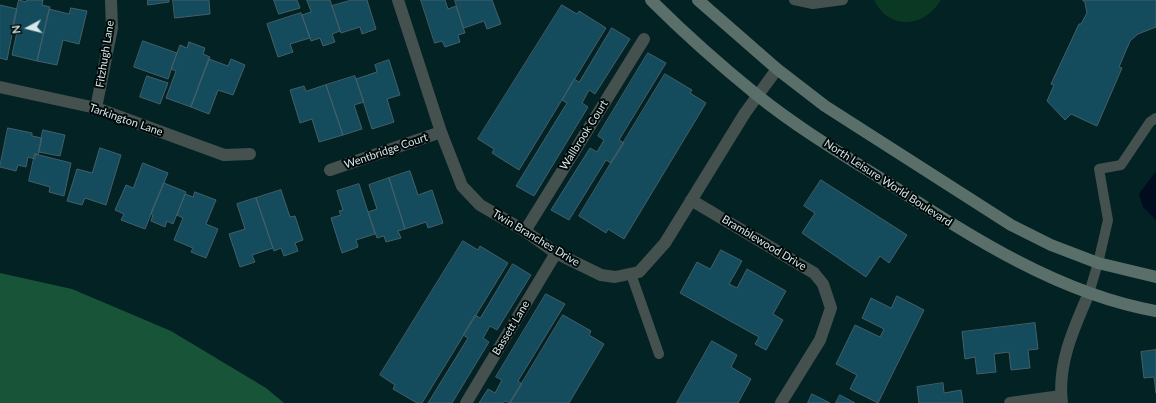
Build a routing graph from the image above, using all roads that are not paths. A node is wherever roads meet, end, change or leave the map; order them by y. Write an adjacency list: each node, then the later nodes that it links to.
1 (111, 0): 11 (street, Fitzhugh Lane)
2 (398, 0): 13 (street, Twin Branches Drive)
3 (651, 0): 10 (street, North Leisure World Boulevard)
4 (698, 0): 8 (street)
5 (794, 0): 6 (lane)
6 (843, 0)
7 (644, 39): 17 (street, Wallbrook Court)
8 (777, 69): 10 (street, Twin Branches Drive); 19 (street)
9 (0, 87): 11 (street, Tarkington Lane)
10 (758, 96): 16 (street, Twin Branches Drive); 22 (street, North Leisure World Boulevard)
11 (96, 108): 14 (street, Tarkington Lane)
12 (1153, 120): 19 (lane)
13 (441, 132): 15 (street, Wentbridge Court); 17 (street, Twin Branches Drive)
14 (250, 154)
15 (330, 170)
16 (691, 200): 20 (street, Twin Branches Drive); 27 (street, Bramblewood Drive)
17 (525, 231): 18 (street, Twin Branches Drive)
18 (556, 253): 20 (street, Twin Branches Drive); 26 (street, Bassett Lane)
19 (1098, 263): 21 (street); 22 (lane)
20 (631, 274): 24 (lane)
21 (1156, 277)
22 (1089, 293): 23 (street, North Leisure World Boulevard); 25 (street)
23 (1156, 311)
24 (659, 354)
25 (1062, 399): 28 (street)
26 (466, 403)
27 (781, 403)
28 (1010, 403)

